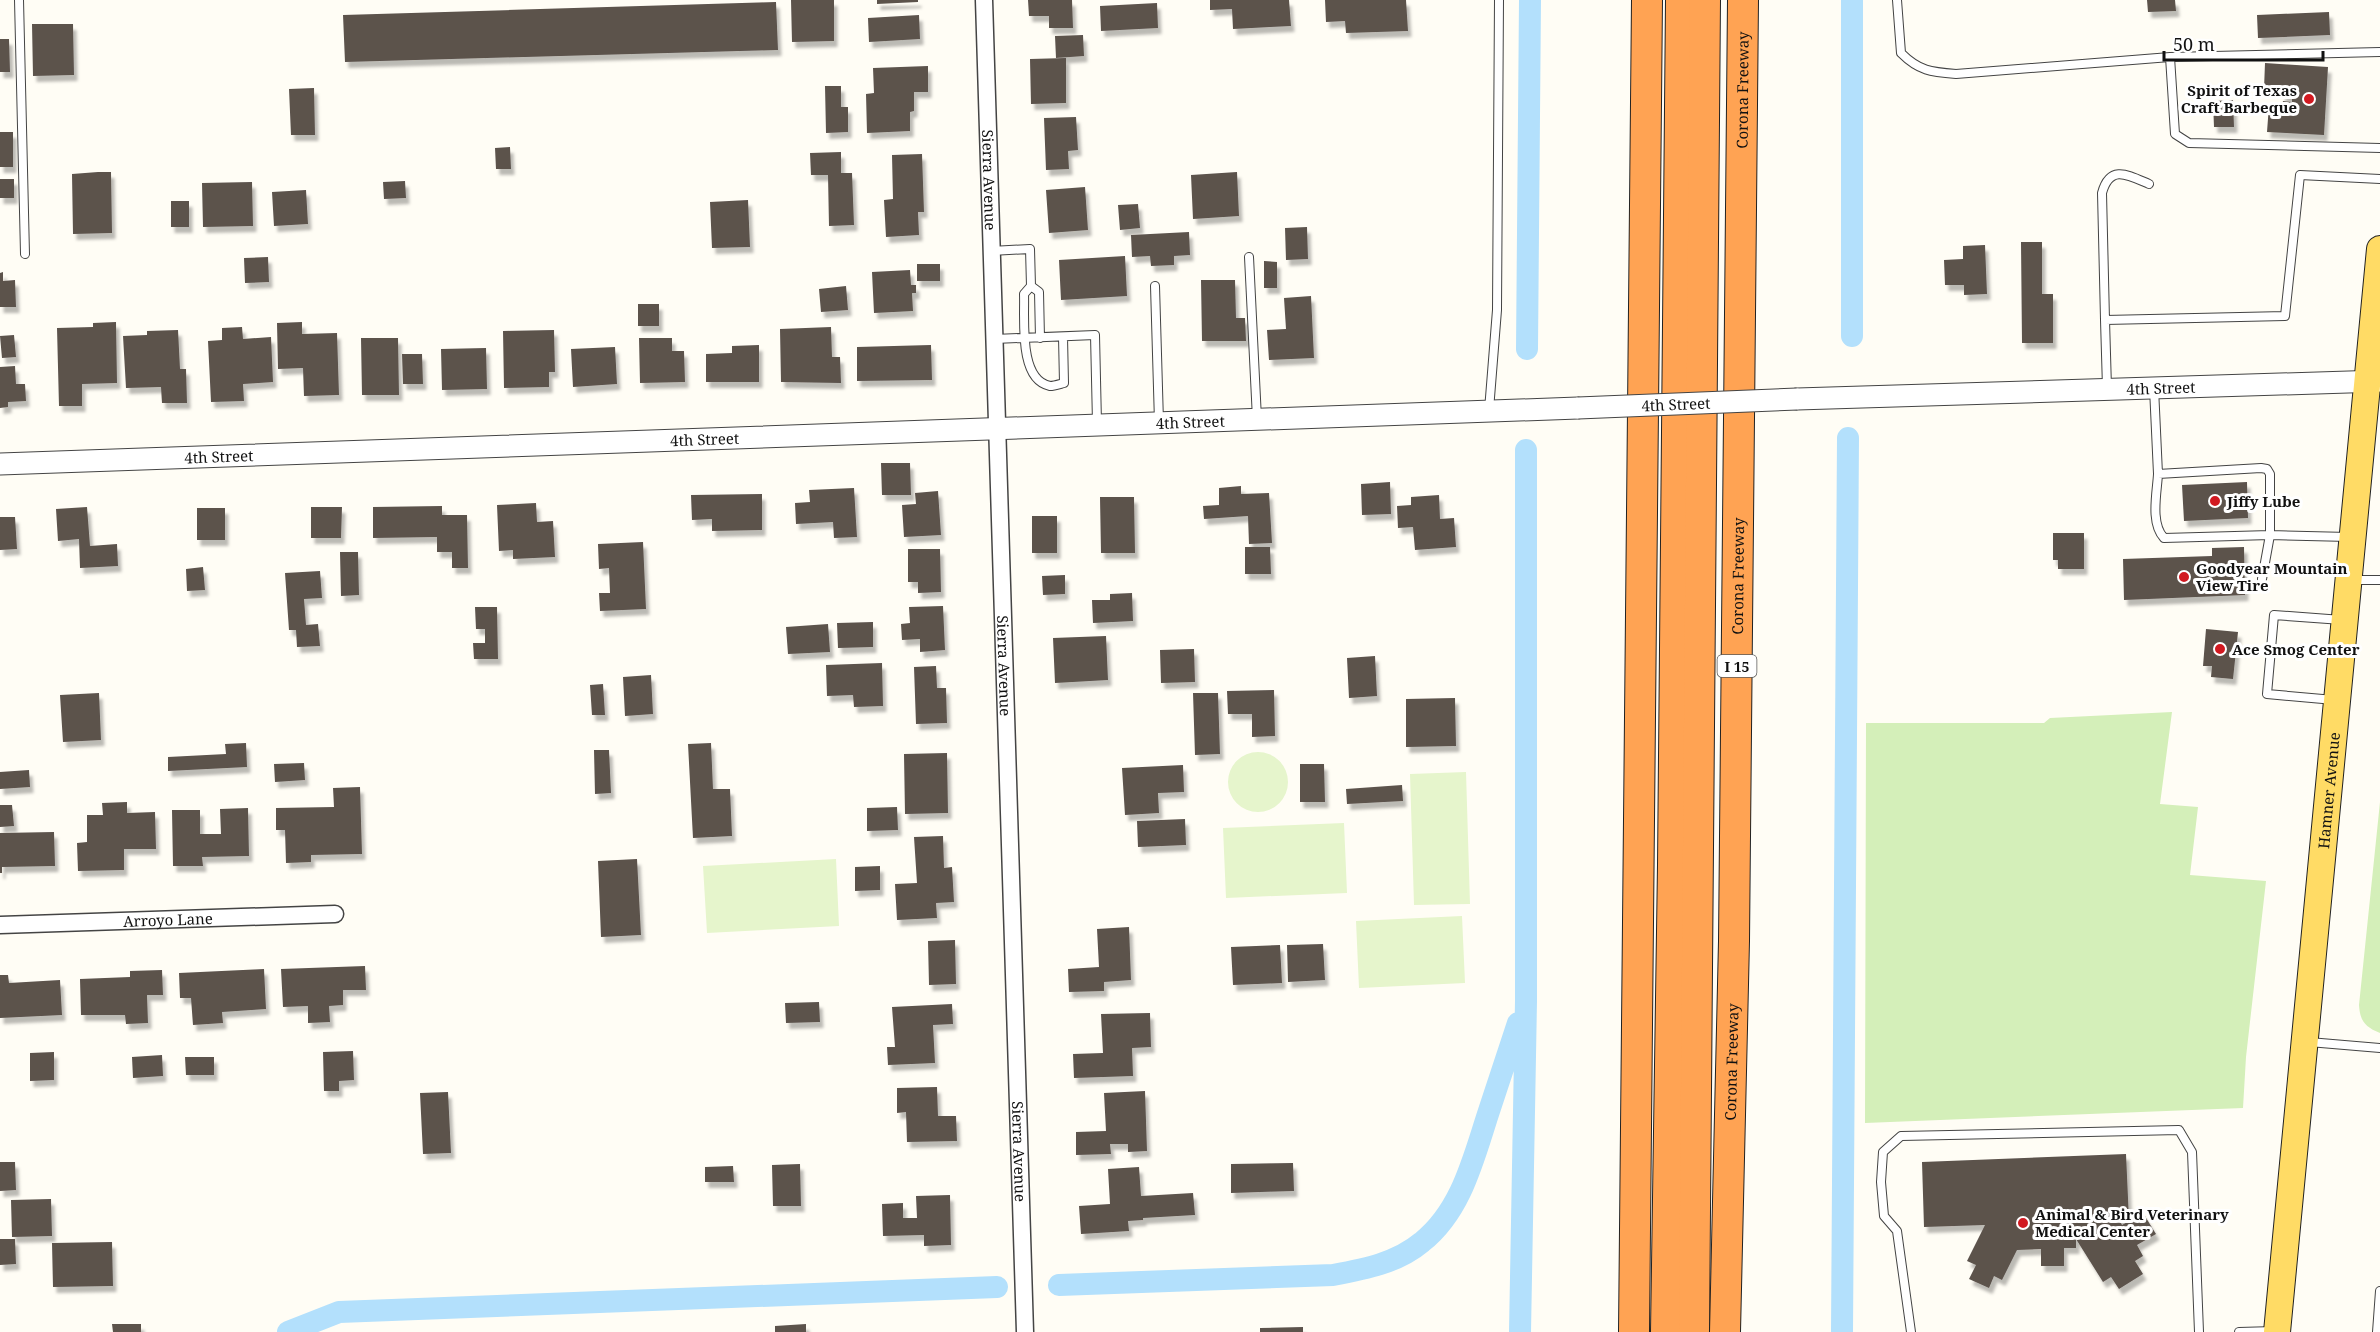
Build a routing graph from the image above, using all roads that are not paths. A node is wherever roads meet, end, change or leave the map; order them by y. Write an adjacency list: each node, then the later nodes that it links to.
1 (19, 0): 16 (lane)
2 (984, 0): 15 (street, Sierra Avenue)
3 (1499, 0): 28 (lane)
4 (1647, 0): 48 (highway)
5 (1681, 0): 49 (highway)
6 (1705, 0): 50 (highway)
7 (1743, 0): 51 (highway, Corona Freeway / I 15)
8 (1897, 0): 10 (lane)
9 (2380, 52): 10 (lane)
10 (2170, 57): 11 (lane)
11 (2380, 147)
12 (2380, 179): 20 (lane)
13 (2149, 184): 20 (lane)
14 (2380, 249): 25 (main road, Hamner Avenue)
15 (991, 251): 18 (lane); 24 (street, Sierra Avenue)
16 (25, 254)
17 (1249, 257): 29 (lane)
18 (1031, 286): 22 (lane); 23 (lane)
19 (1155, 286): 30 (lane)
20 (2105, 320): 27 (lane)
21 (1063, 337): 22 (lane); 23 (lane); 31 (lane)
22 (1025, 338): 23 (lane); 24 (lane)
23 (1040, 338)
24 (994, 339): 32 (street, Sierra Avenue)
25 (2374, 381): 26 (street, 4th Street); 36 (main road, Hamner Avenue)
26 (2154, 388): 27 (street, 4th Street); 34 (lane)
27 (2107, 389): 28 (street, 4th Street, bridge)
28 (1494, 411): 29 (street, 4th Street)
29 (1257, 419): 30 (street, 4th Street)
30 (1159, 422): 31 (street, 4th Street)
31 (1097, 425): 32 (street, 4th Street)
32 (997, 428): 33 (street, 4th Street); 47 (street, Sierra Avenue)
33 (0, 464)
34 (2158, 474): 35 (lane); 35 (lane)
35 (2270, 536): 36 (lane); 37 (lane)
36 (2353, 537): 38 (main road, Hamner Avenue)
37 (2262, 579)
38 (2349, 580): 39 (lane); 40 (main road, Hamner Avenue)
39 (2380, 580)
40 (2345, 620): 41 (main road, Hamner Avenue); 41 (lane)
41 (2337, 700): 44 (main road, Hamner Avenue)
42 (335, 914): 43 (street, Arroyo Lane)
43 (0, 925)
44 (2305, 1041): 45 (lane); 55 (main road, Hamner Avenue)
45 (2380, 1048)
46 (2380, 1292): 56 (lane)
47 (1025, 1332)
48 (1634, 1332)
49 (1666, 1332)
50 (1694, 1332)
51 (1725, 1332)
52 (1911, 1332): 53 (lane)
53 (2199, 1332)
54 (2239, 1332): 55 (lane)
55 (2277, 1332)
56 (2377, 1332)

